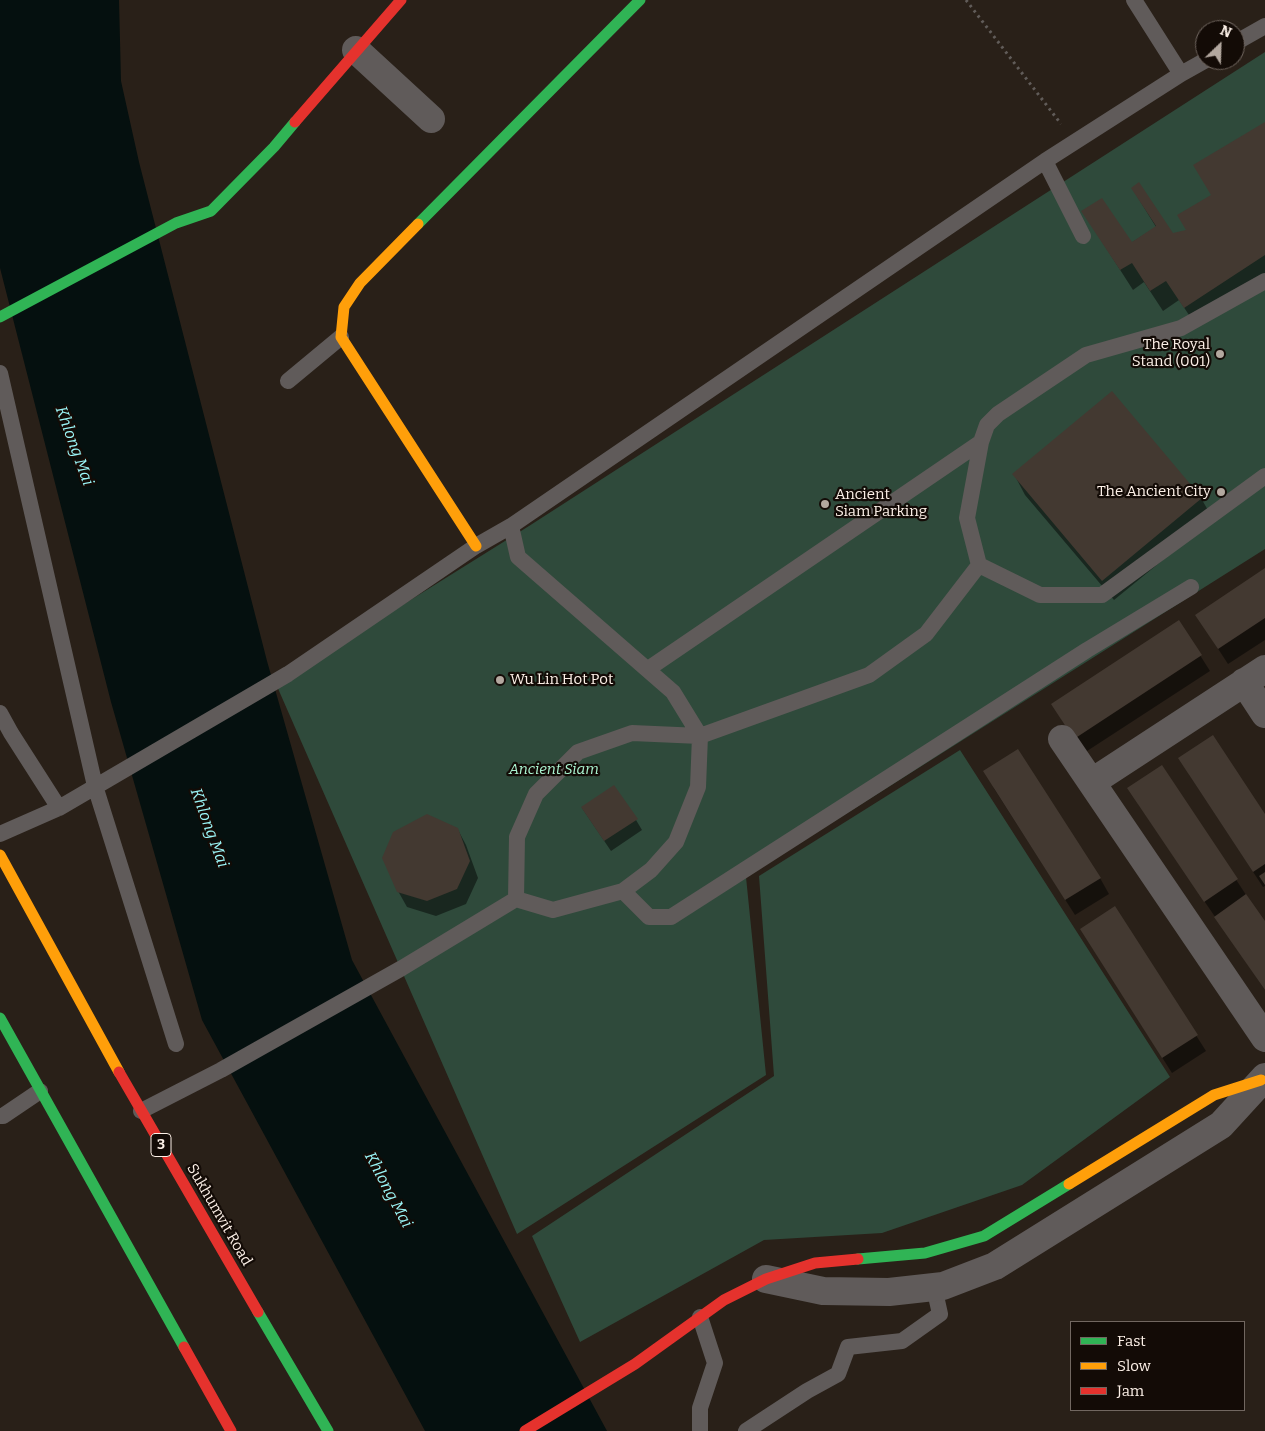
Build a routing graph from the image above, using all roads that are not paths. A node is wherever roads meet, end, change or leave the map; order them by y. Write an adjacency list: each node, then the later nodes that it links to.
1 (400, 0): 6 (main road)
2 (640, 0): 14 (main road)
3 (1134, 0): 8 (lane)
4 (1265, 26): 5 (lane)
5 (1245, 38)
6 (356, 50): 9 (street); 13 (main road)
7 (1195, 66): 8 (lane)
8 (1181, 74): 10 (lane)
9 (431, 119)
10 (1045, 162): 11 (lane); 19 (lane)
11 (1083, 236)
12 (1265, 281): 17 (lane)
13 (1, 317)
14 (341, 337): 16 (lane); 20 (main road)
15 (0, 373): 30 (lane)
16 (288, 381)
17 (981, 442): 21 (lane); 23 (lane)
18 (1265, 476): 21 (lane)
19 (511, 526): 20 (lane); 23 (lane)
20 (476, 546): 30 (lane)
21 (979, 565): 27 (lane)
22 (1191, 588): 34 (lane)
23 (648, 670): 27 (lane)
24 (1255, 676): 26 (street); 29 (street)
25 (0, 713): 31 (lane)
26 (1265, 714)
27 (700, 736): 34 (lane); 35 (lane)
28 (1062, 738): 29 (street)
29 (1092, 782): 37 (street)
30 (95, 786): 31 (lane); 38 (lane)
31 (59, 808): 32 (lane)
32 (0, 834)
33 (0, 855): 41 (main road, Sukhumvit Road / 3)
34 (623, 891): 35 (lane)
35 (516, 899): 41 (lane)
36 (0, 1018): 40 (main road)
37 (1265, 1038)
38 (176, 1044)
39 (1263, 1078): 43 (main road); 44 (street)
40 (40, 1091): 42 (lane); 46 (main road)
41 (141, 1111): 47 (main road, Sukhumvit Road / 3)
42 (0, 1116)
43 (766, 1279): 44 (street); 45 (main road)
44 (934, 1287): 50 (lane)
45 (700, 1317): 48 (main road); 49 (lane)
46 (231, 1431)
47 (328, 1431)
48 (525, 1431)
49 (700, 1431)
50 (746, 1431)

